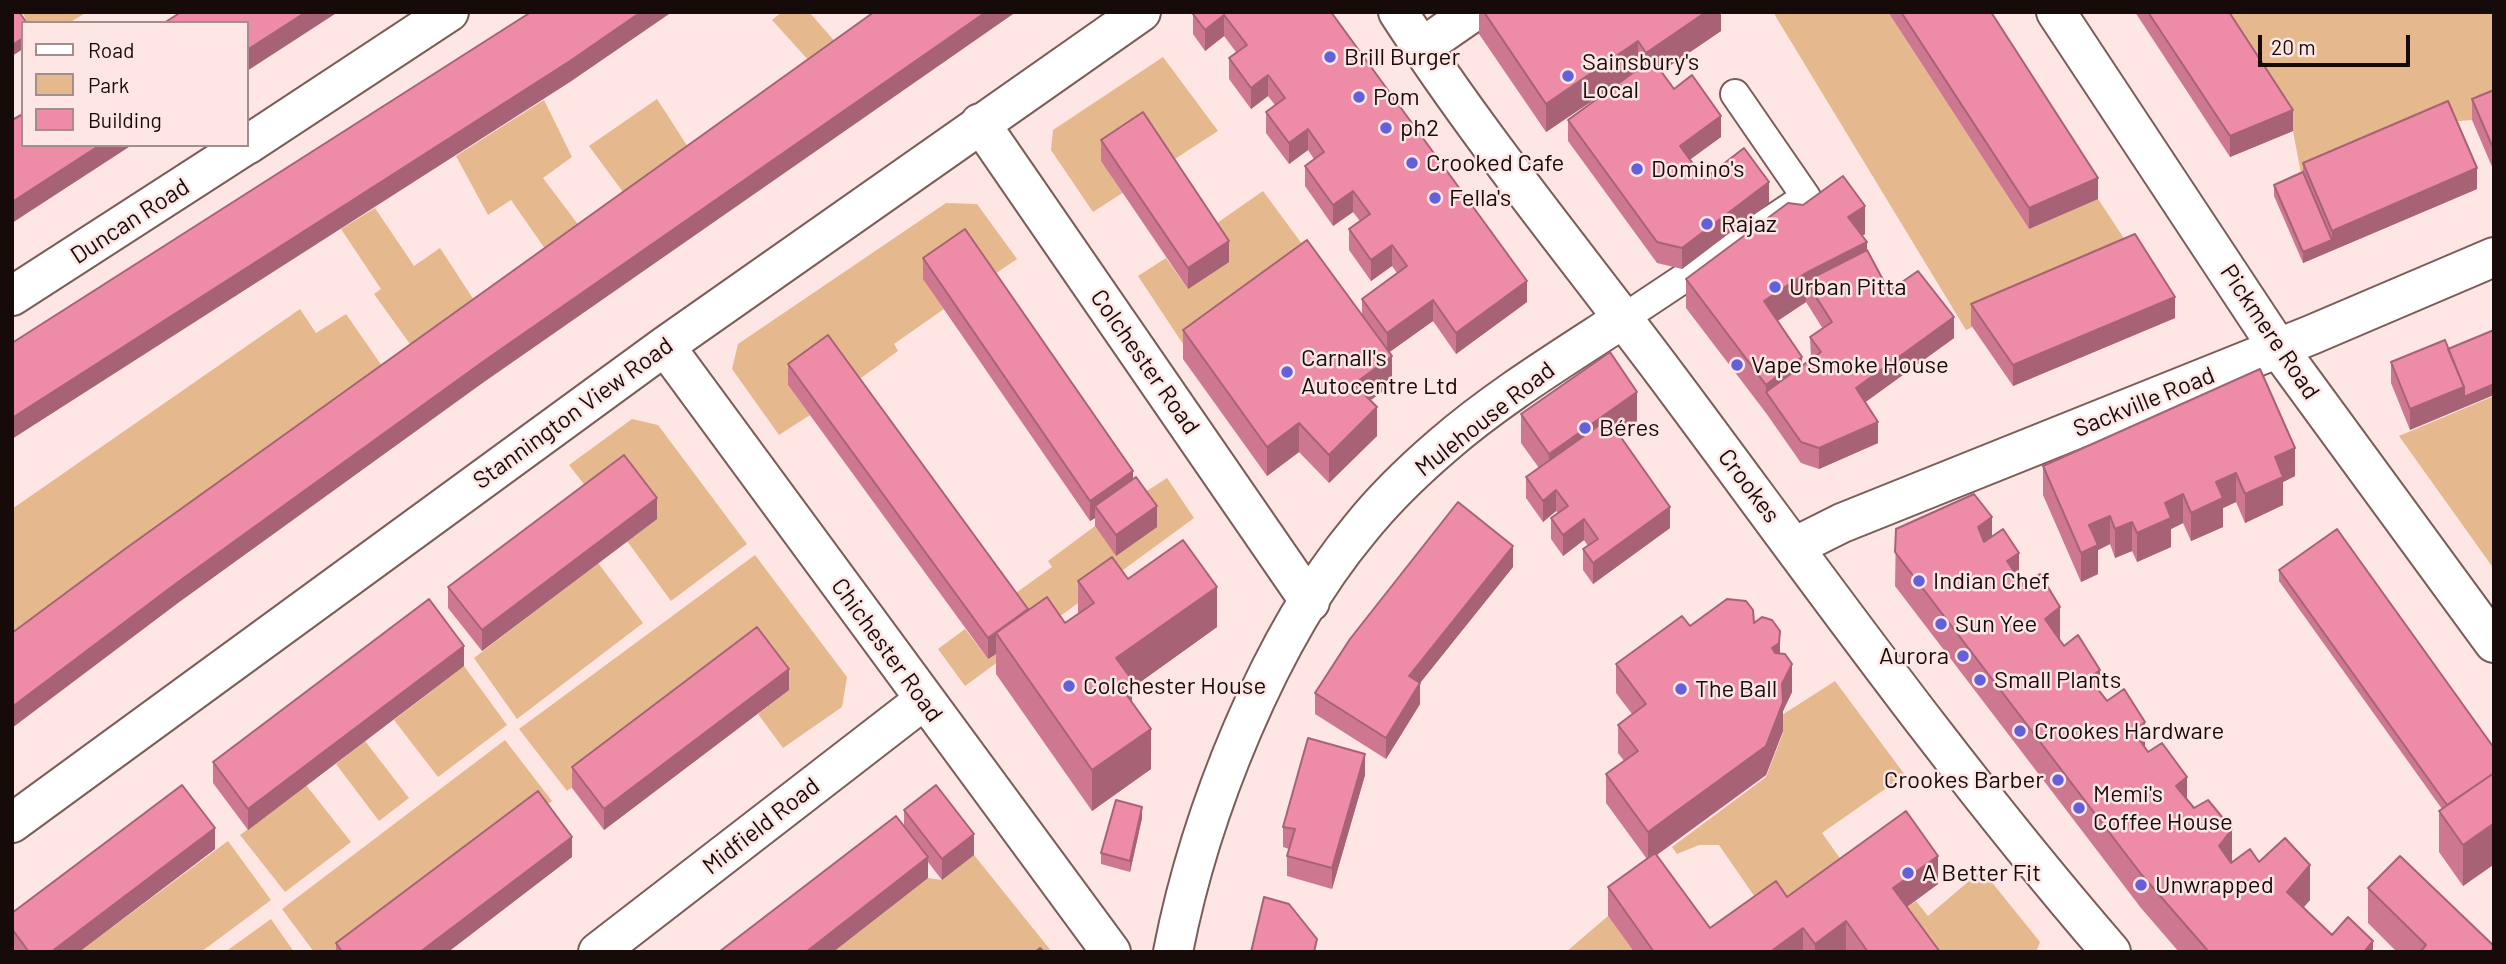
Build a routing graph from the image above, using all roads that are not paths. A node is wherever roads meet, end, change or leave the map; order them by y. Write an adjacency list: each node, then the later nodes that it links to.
1 (449, 12): 9 (street, Duncan Road)
2 (1142, 12): 8 (street, Stannington View Road)
3 (1398, 12): 6 (street, Crookes)
4 (1473, 12): 6 (street)
5 (2056, 12): 15 (street, Pickmere Road)
6 (1421, 48): 13 (street, Crookes)
7 (1735, 94): 13 (lane)
8 (980, 123): 14 (street, Stannington View Road); 17 (street, Colchester Road)
9 (248, 144)
10 (243, 147): 12 (street, Duncan Road)
11 (2494, 257): 15 (street, Sackville Road)
12 (12, 296)
13 (1624, 318): 16 (street, Crookes); 17 (street, Mulehouse Road)
14 (665, 346): 19 (street, Chichester Road); 20 (street, Stannington View Road)
15 (2278, 348): 16 (street, Sackville Road); 18 (street, Pickmere Road)
16 (1794, 547): 24 (street, Crookes)
17 (1310, 601): 23 (street, Mulehouse Road)
18 (2494, 643)
19 (924, 700): 21 (street, Midfield Road); 22 (street, Chichester Road)
20 (12, 823)
21 (598, 952)
22 (1111, 952)
23 (1173, 952)
24 (2111, 952)

